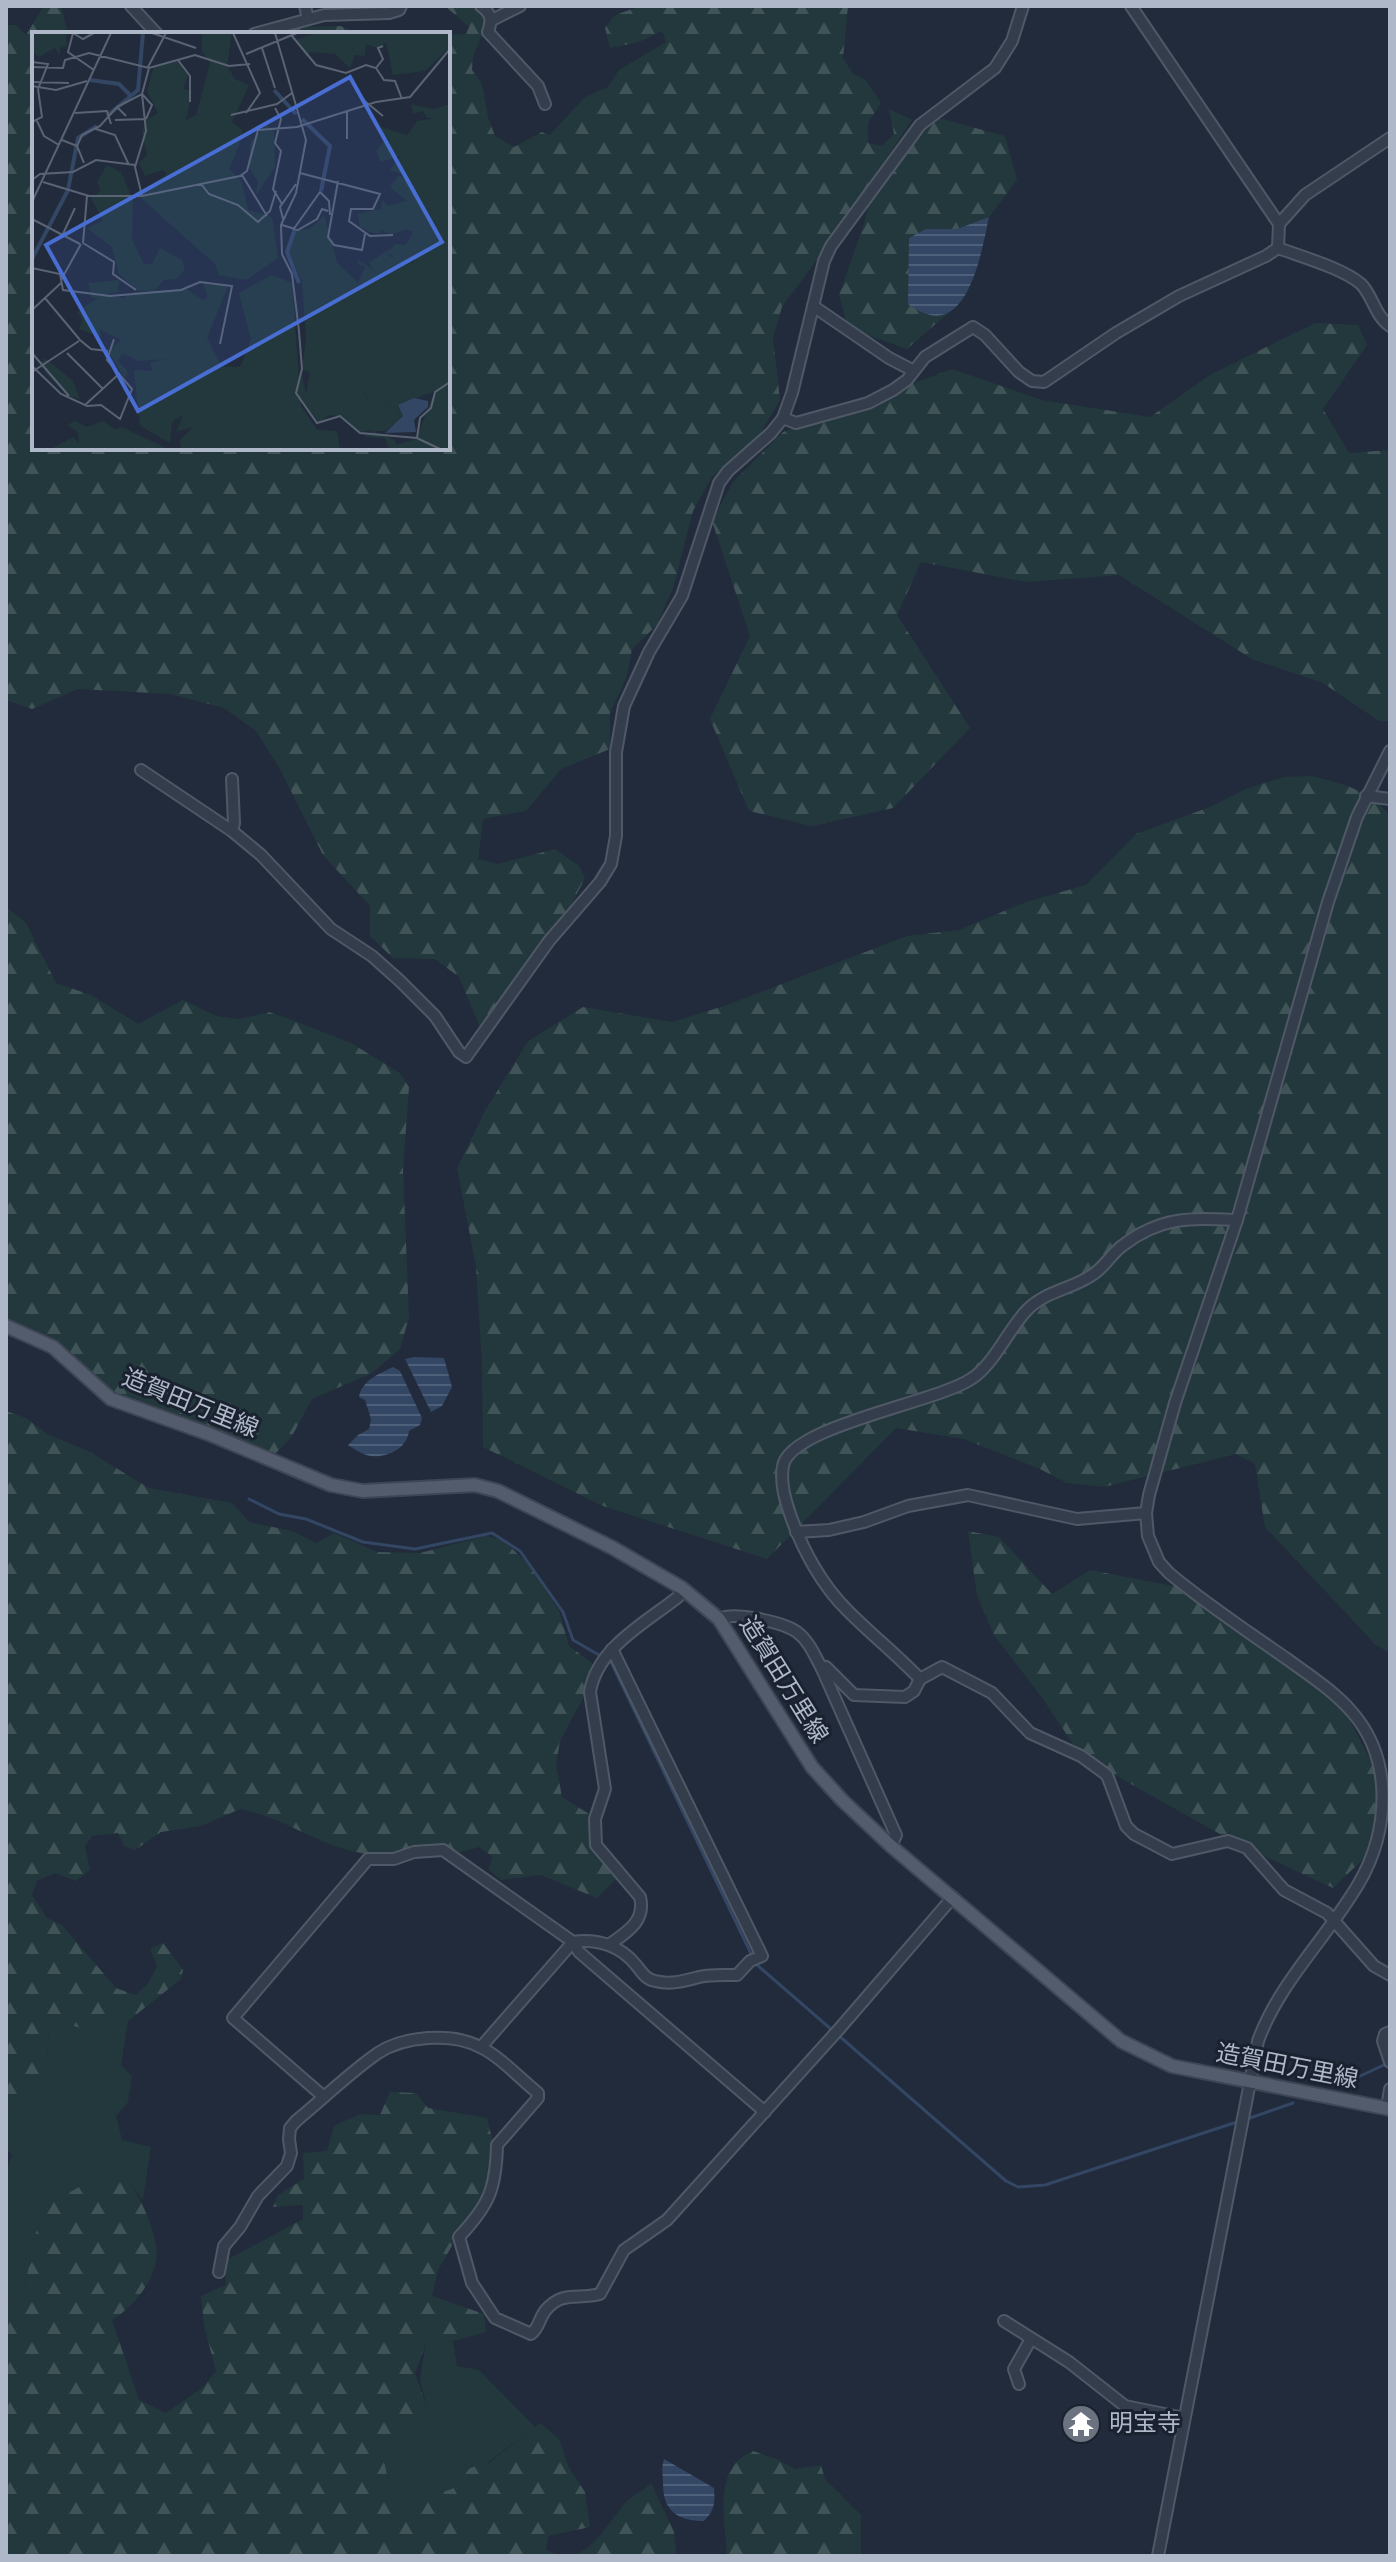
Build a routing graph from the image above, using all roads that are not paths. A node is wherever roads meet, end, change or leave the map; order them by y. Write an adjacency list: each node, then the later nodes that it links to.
1 (131, 6): 10 (street)
2 (305, 6): 8 (street)
3 (401, 6): 8 (street)
4 (481, 6): 9 (street)
5 (520, 6): 9 (street)
6 (1023, 6): 16 (street)
7 (1131, 6): 14 (street)
8 (308, 19): 11 (street)
9 (492, 20): 12 (street)
10 (155, 32)
11 (261, 32)
12 (545, 104)
13 (1390, 138): 14 (street)
14 (1279, 224): 15 (street)
15 (1278, 248): 17 (street); 18 (street)
16 (813, 306): 18 (street); 19 (street)
17 (1390, 326)
18 (912, 370): 19 (street)
19 (783, 418): 25 (street)
20 (1390, 751): 23 (street)
21 (141, 770): 25 (street)
22 (232, 779): 25 (street)
23 (1366, 796): 24 (street); 26 (street)
24 (1390, 799)
25 (232, 831)
26 (1237, 1220): 28 (street); 29 (street)
27 (6, 1326): 30 (main road, 造賀田万里線)
28 (1146, 1513): 29 (street); 35 (street)
29 (796, 1532): 34 (street)
30 (682, 1588): 31 (main road, 造賀田万里線); 32 (street)
31 (719, 1619): 33 (street); 36 (main road, 造賀田万里線)
32 (612, 1649): 40 (street); 40 (street)
33 (822, 1669): 34 (street); 36 (street)
34 (920, 1679): 38 (street)
35 (1386, 1816): 38 (street)
36 (891, 1846): 37 (main road, 造賀田万里線)
37 (953, 1897): 45 (main road, 造賀田万里線); 49 (street)
38 (1334, 1919): 41 (street); 45 (street)
39 (573, 1942): 40 (street); 43 (street); 47 (street); 49 (street)
40 (610, 1944)
41 (1390, 1975)
42 (1390, 2032): 44 (street)
43 (481, 2047): 47 (street); 49 (street)
44 (1389, 2060)
45 (1249, 2083): 48 (main road, 造賀田万里線); 54 (street)
46 (1390, 2089): 48 (street)
47 (324, 2097): 50 (street)
48 (1389, 2109)
49 (765, 2112)
50 (219, 2272)
51 (1004, 2321): 52 (street)
52 (1031, 2339): 53 (street); 54 (street)
53 (1019, 2384)
54 (1184, 2418): 55 (street)
55 (1158, 2556)

